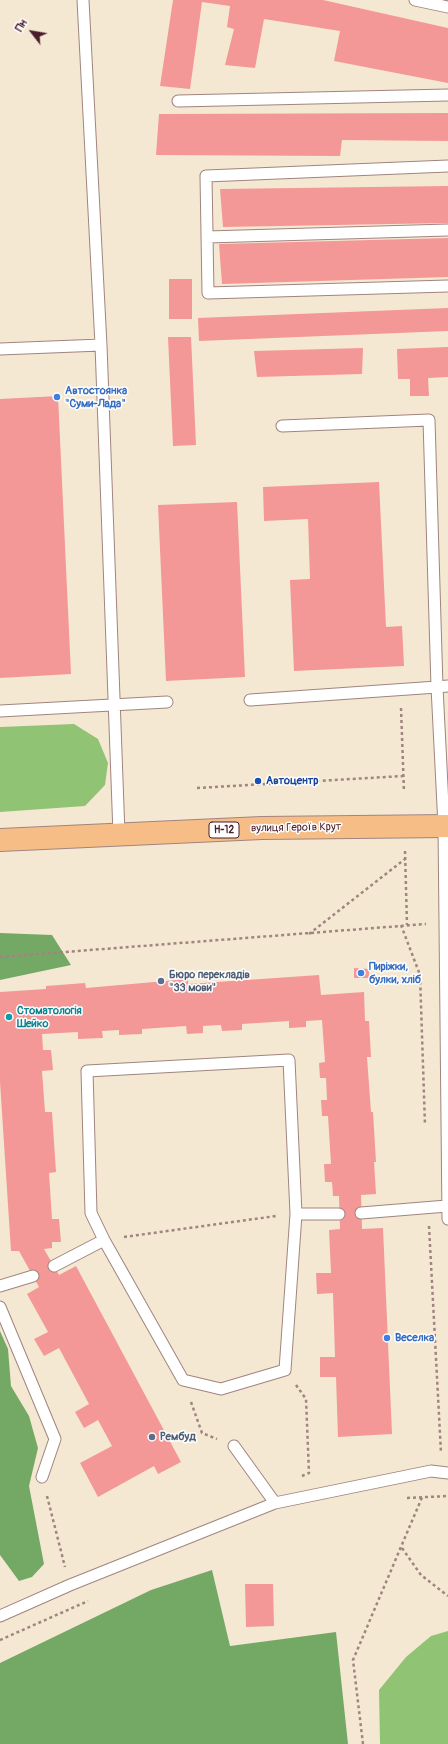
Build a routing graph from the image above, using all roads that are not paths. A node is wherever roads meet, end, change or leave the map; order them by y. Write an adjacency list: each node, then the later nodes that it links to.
1 (83, 0): 10 (lane)
2 (415, 0): 3 (lane)
3 (448, 7)
4 (448, 95): 5 (lane)
5 (178, 101)
6 (448, 166): 8 (lane)
7 (448, 230): 8 (lane)
8 (207, 237): 9 (lane)
9 (448, 286)
10 (101, 345): 11 (lane); 16 (lane)
11 (0, 349)
12 (282, 426): 13 (lane)
13 (443, 687): 14 (lane); 18 (lane)
14 (250, 700)
15 (167, 702): 16 (lane)
16 (115, 704): 17 (lane); 19 (lane)
17 (0, 711)
18 (446, 826): 19 (main road, вулиця Героїв Крут / Н-12); 21 (lane)
19 (119, 834): 20 (main road, вулиця Героїв Крут / Н-12)
20 (0, 840)
21 (447, 1206): 22 (lane); 25 (lane)
22 (361, 1213)
23 (296, 1214): 24 (lane); 26 (lane); 26 (lane)
24 (339, 1214)
25 (448, 1219)
26 (104, 1240): 27 (lane)
27 (54, 1266)
28 (33, 1276): 29 (lane)
29 (0, 1286)
30 (0, 1307): 33 (lane)
31 (234, 1446): 34 (lane)
32 (440, 1472): 34 (lane)
33 (42, 1477)
34 (276, 1503): 35 (lane)
35 (0, 1616)

